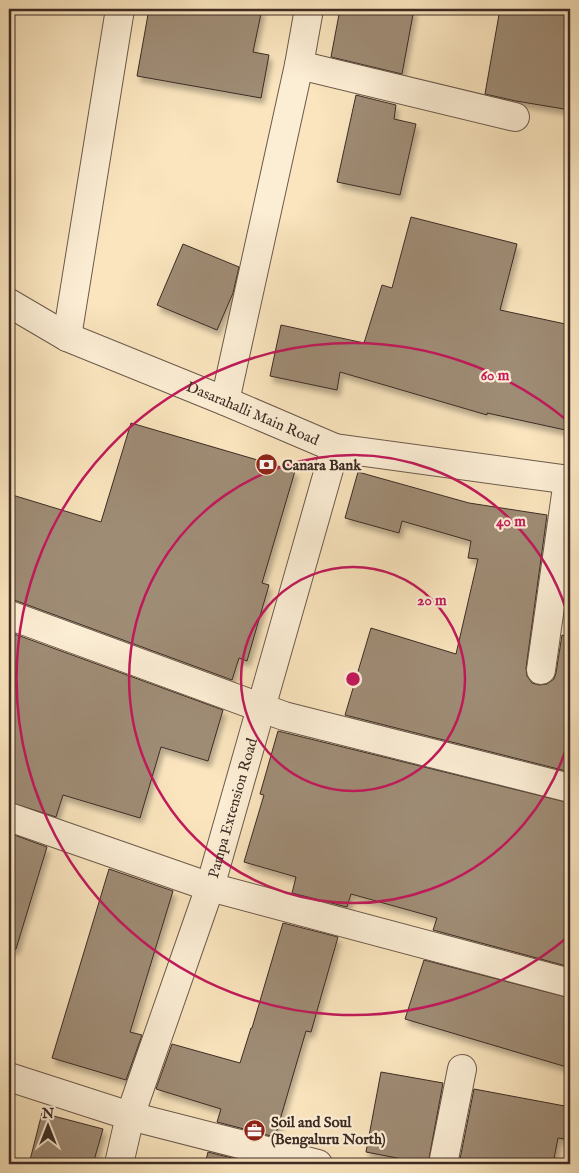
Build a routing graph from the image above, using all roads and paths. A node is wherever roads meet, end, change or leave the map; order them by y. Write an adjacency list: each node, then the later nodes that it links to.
1 (120, 9): 6 (street)
2 (309, 9): 3 (street)
3 (299, 65): 4 (street); 7 (street)
4 (515, 116)
5 (9, 303): 6 (street, Dasarahalli Main Road)
6 (67, 337): 7 (street, Dasarahalli Main Road)
7 (225, 401): 8 (street, Dasarahalli Main Road)
8 (335, 448): 9 (street, Dasarahalli Main Road); 12 (street, Pampa Extension Road)
9 (569, 480): 11 (street)
10 (9, 615): 12 (street)
11 (541, 670)
12 (261, 707): 13 (street); 15 (street, Pampa Extension Road)
13 (570, 788)
14 (9, 817): 15 (street)
15 (210, 887): 16 (street); 19 (street, Pampa Extension Road)
16 (570, 983)
17 (462, 1069): 22 (street)
18 (9, 1077): 19 (street)
19 (130, 1116): 20 (street, Pampa Extension Road); 21 (street)
20 (119, 1164)
21 (318, 1164)
22 (443, 1164)

